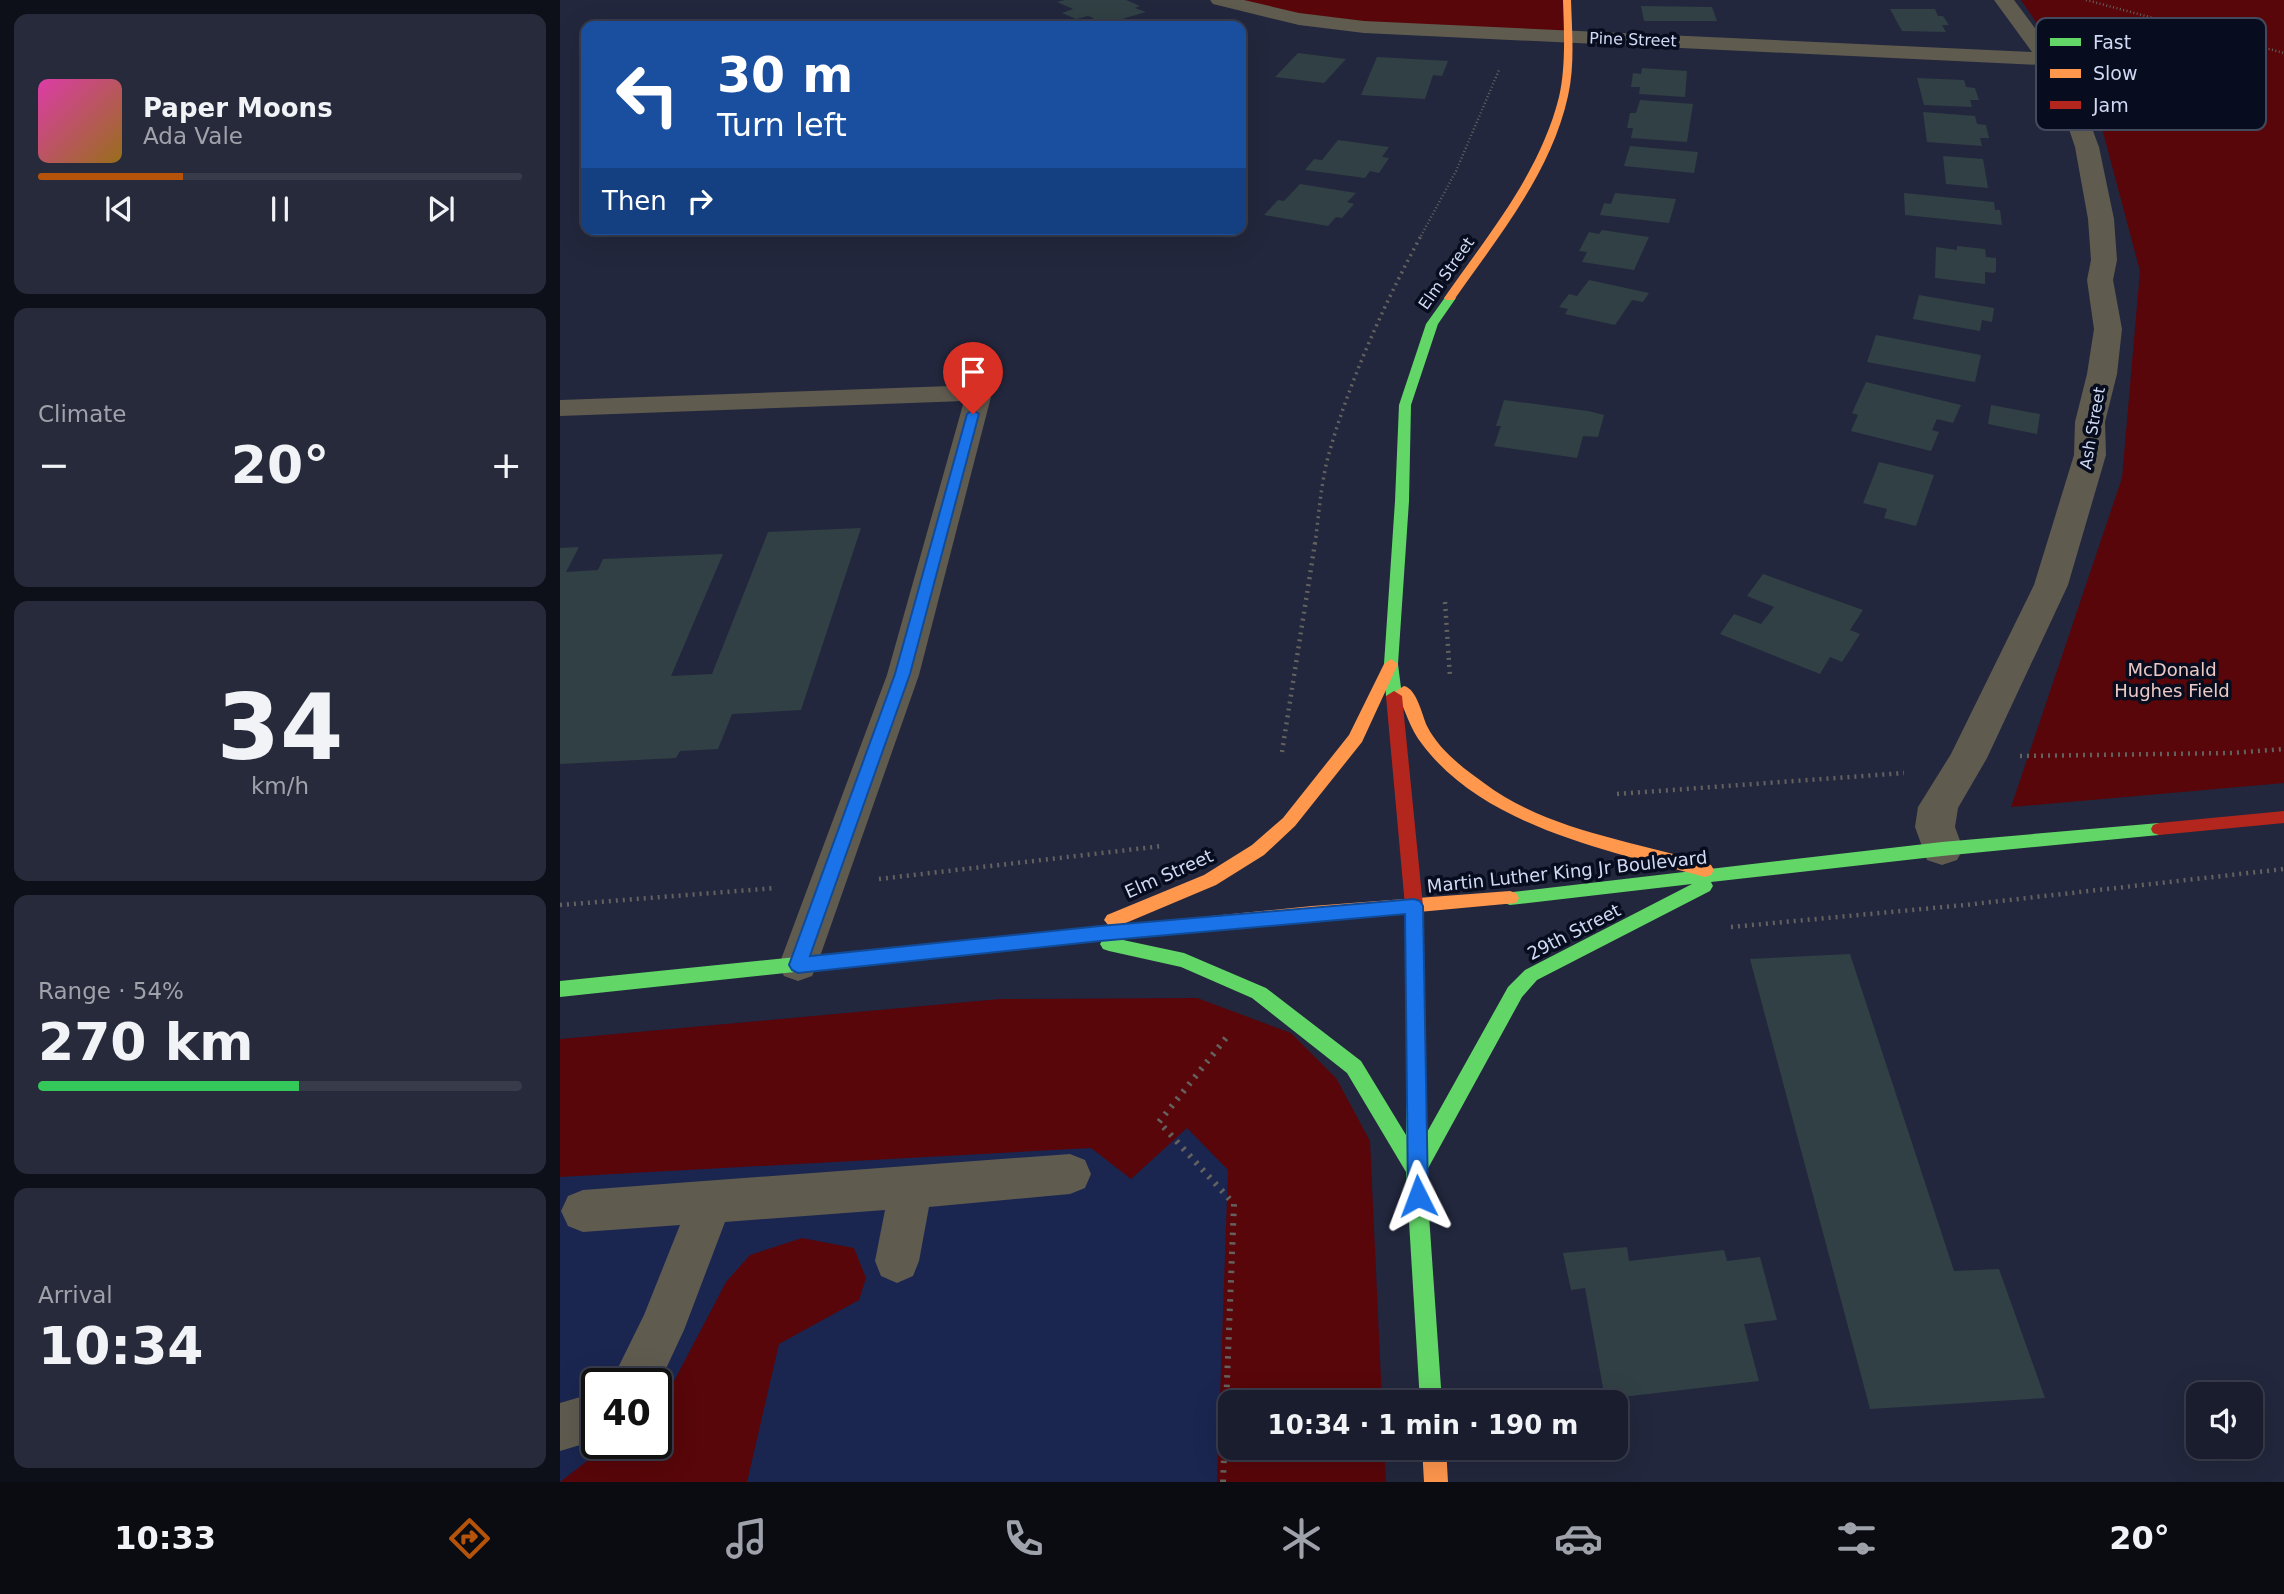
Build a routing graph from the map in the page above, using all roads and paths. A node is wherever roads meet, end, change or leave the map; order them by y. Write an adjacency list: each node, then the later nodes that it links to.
1 (1220, 0): 6 (street, Pine Street)
2 (1567, 0): 7 (street, Elm Street)
3 (2004, 0): 8 (street, Ash Street)
4 (2086, 0): 5 (path)
5 (2153, 18)
6 (1515, 35): 7 (street, Pine Street); 18 (path)
7 (1570, 36): 11 (street, Pine Street); 15 (street, Elm Street)
8 (2036, 44)
9 (2266, 48): 10 (path)
10 (2284, 53)
11 (2036, 56)
12 (2081, 130): 19 (street, Ash Street)
13 (560, 408): 26 (lane)
14 (1444, 592): 16 (path)
15 (1391, 664): 25 (street); 28 (street, Elm Street); 30 (street, Elm Street)
16 (1450, 686)
17 (2284, 750): 19 (path)
18 (1281, 754)
19 (1968, 758): 20 (path); 23 (street, Ash Street)
20 (1606, 794)
21 (2284, 817): 23 (street, Martin Luther King Jr Boulevard)
22 (1169, 846): 26 (path)
23 (1942, 849): 25 (street, Martin Luther King Jr Boulevard)
24 (2284, 869): 29 (path)
25 (1724, 876): 28 (street, Martin Luther King Jr Boulevard); 34 (street, 29th Street)
26 (829, 884): 27 (path); 31 (lane)
27 (560, 905)
28 (1414, 906): 30 (street, Martin Luther King Jr Boulevard); 34 (street)
29 (1724, 928)
30 (1074, 936): 31 (street, Martin Luther King Jr Boulevard); 34 (street)
31 (798, 965): 32 (street, Martin Luther King Jr Boulevard)
32 (560, 989)
33 (1235, 1027): 45 (path)
34 (1416, 1171): 41 (street)
35 (1070, 1174): 36 (lane)
36 (911, 1188): 37 (lane); 39 (lane)
37 (710, 1202): 38 (lane); 40 (lane)
38 (583, 1211)
39 (897, 1261)
40 (642, 1368)
41 (1430, 1390)
42 (581, 1421): 43 (lane)
43 (560, 1427)
44 (1435, 1460): 46 (street)
45 (1223, 1482)
46 (1436, 1482)

